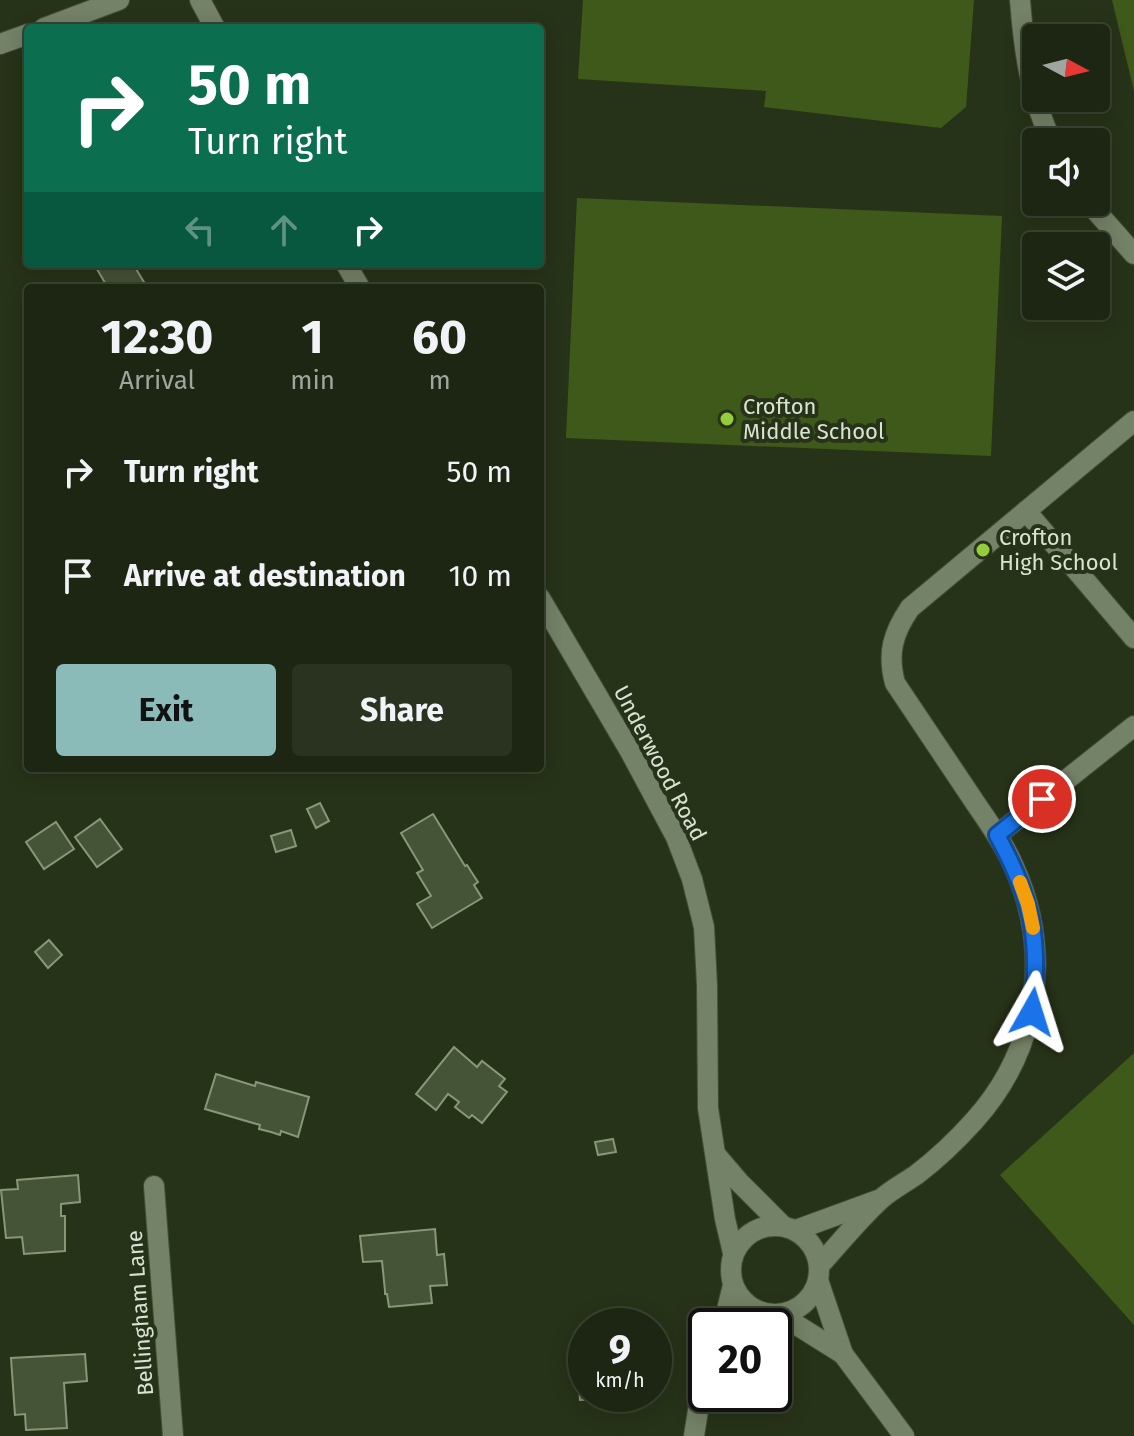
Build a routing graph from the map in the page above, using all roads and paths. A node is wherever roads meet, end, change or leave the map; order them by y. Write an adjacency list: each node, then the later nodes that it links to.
1 (119, 0): 4 (street)
2 (200, 0): 5 (street)
3 (1020, 0): 8 (street)
4 (55, 24)
5 (213, 24)
6 (24, 35): 7 (street)
7 (0, 44)
8 (1046, 128)
9 (1100, 216): 10 (street)
10 (1134, 254)
11 (1134, 421): 12 (street)
12 (1026, 511): 14 (street); 16 (street)
13 (544, 605): 17 (street, Underwood Road)
14 (1134, 638)
15 (1134, 726): 16 (street)
16 (997, 835): 19 (street)
17 (716, 1155): 20 (street); 21 (street, Underwood Road)
18 (154, 1186): 30 (street, Bellingham Lane)
19 (881, 1198): 20 (street); 22 (street)
20 (790, 1228): 21 (street); 22 (street)
21 (733, 1253): 23 (street)
22 (819, 1273): 26 (street); 28 (street)
23 (733, 1285): 24 (street); 25 (street)
24 (727, 1308)
25 (752, 1308)
26 (792, 1311)
27 (792, 1328): 28 (street)
28 (843, 1354): 32 (street)
29 (698, 1412): 31 (street)
30 (173, 1436)
31 (694, 1436)
32 (904, 1436)

